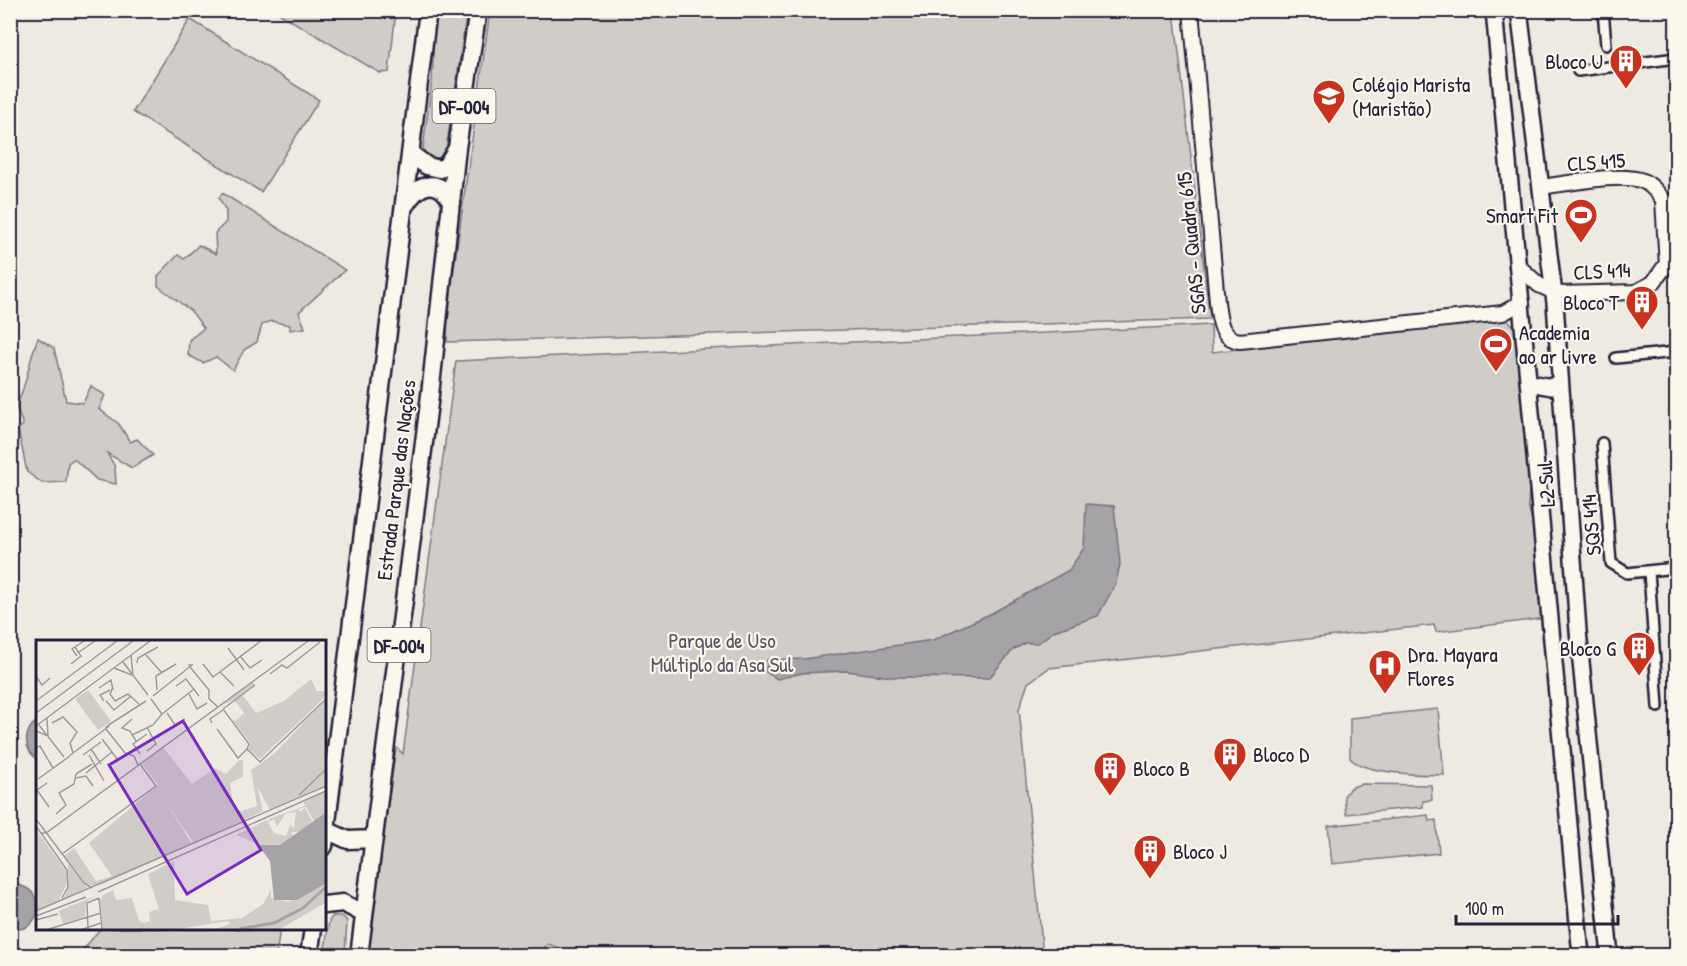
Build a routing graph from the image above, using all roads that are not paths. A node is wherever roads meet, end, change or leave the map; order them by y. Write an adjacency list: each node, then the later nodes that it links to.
1 (428, 10): 13 (highway, Estrada Parque das Nações / DF-004)
2 (478, 10): 12 (highway, Estrada Parque das Nações / DF-004)
3 (1191, 10): 24 (street, SGAS - Quadra 615)
4 (1494, 10): 11 (main road, L2 Sul)
5 (1520, 10): 10 (main road, L2 Sul)
6 (1603, 10): 7 (street)
7 (1606, 45)
8 (1677, 58): 9 (street)
9 (1578, 71)
10 (1529, 95): 11 (main road); 14 (main road, L2 Sul)
11 (1502, 96): 21 (main road, L2 Sul)
12 (457, 148): 13 (highway); 16 (highway, Estrada Parque das Nações / DF-004)
13 (411, 154): 17 (highway, Estrada Parque das Nações / DF-004)
14 (1541, 187): 15 (street, CLS 415); 22 (main road, L2 Sul)
15 (1663, 200): 18 (street, CLS 415); 20 (street)
16 (452, 203): 17 (highway); 36 (highway, Estrada Parque das Nações / DF-004)
17 (405, 205): 34 (highway, Estrada Parque das Nações / DF-004)
18 (1677, 213)
19 (1677, 251): 20 (street, CLS 414)
20 (1667, 266): 22 (street, CLS 414)
21 (1520, 267): 22 (street, CLS 414); 23 (main road, L2 Sul)
22 (1554, 293): 28 (main road, L2 Sul)
23 (1522, 302): 24 (street, SGAS - Quadra 615); 25 (main road, L2 Sul)
24 (1503, 314): 25 (street)
25 (1524, 325): 29 (main road, L2 Sul)
26 (1677, 352): 27 (street)
27 (1616, 358)
28 (1560, 381): 29 (main road); 43 (main road, L2 Sul)
29 (1530, 383): 42 (main road, L2 Sul)
30 (1602, 443): 32 (street, SQS 414)
31 (1677, 568): 32 (street, SQS 414)
32 (1649, 571): 33 (street)
33 (1658, 707)
34 (326, 830)
35 (326, 838): 36 (highway)
36 (374, 839): 38 (highway, Estrada Parque das Nações / DF-004)
37 (326, 904): 38 (highway)
38 (364, 915): 41 (highway, Estrada Parque das Nações / DF-004)
39 (313, 930): 40 (highway)
40 (309, 956)
41 (359, 956)
42 (1581, 956)
43 (1610, 956)

